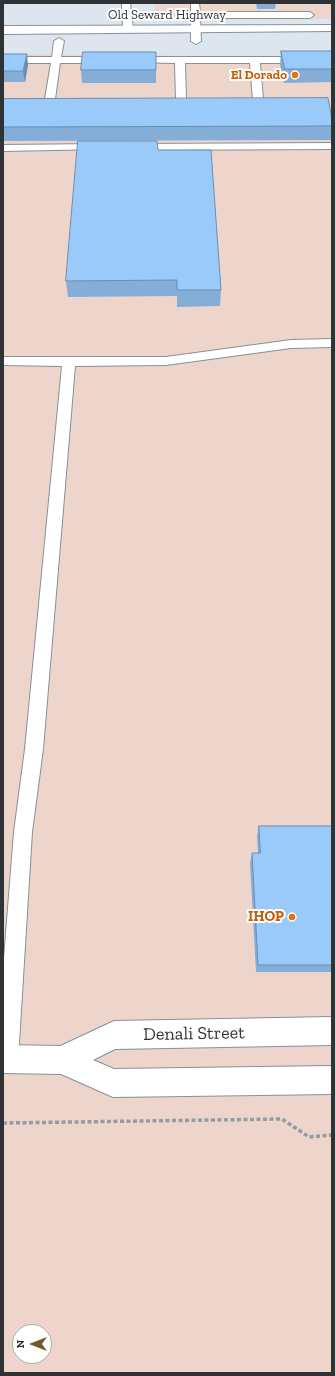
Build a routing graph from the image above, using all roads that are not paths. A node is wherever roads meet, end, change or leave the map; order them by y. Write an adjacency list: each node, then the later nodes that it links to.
1 (126, 3): 7 (lane)
2 (195, 3): 4 (lane)
3 (308, 3): 5 (lane)
4 (196, 15): 5 (lane); 10 (lane)
5 (310, 15): 8 (lane)
6 (332, 28): 8 (main road, Old Seward Highway)
7 (128, 29): 9 (main road, Old Seward Highway); 10 (main road, Old Seward Highway)
8 (313, 29): 10 (main road, Old Seward Highway)
9 (3, 30)
10 (199, 37): 14 (main road, Old Seward Highway)
11 (3, 41): 12 (main road, Old Seward Highway)
12 (59, 41): 13 (main road, Old Seward Highway); 16 (lane)
13 (114, 41)
14 (182, 41)
15 (3, 60): 16 (lane)
16 (56, 60): 17 (lane); 20 (lane)
17 (180, 60): 18 (lane); 21 (lane)
18 (255, 60): 19 (lane); 22 (lane)
19 (311, 60)
20 (50, 99)
21 (181, 100)
22 (258, 100)
23 (332, 146): 24 (lane)
24 (3, 148)
25 (332, 343): 27 (lane)
26 (3, 361): 27 (lane)
27 (69, 362): 29 (lane)
28 (332, 1032): 30 (main road, Denali Street)
29 (5, 1059): 30 (main road, Denali Street)
30 (62, 1060): 31 (main road, Denali Street)
31 (332, 1080)

